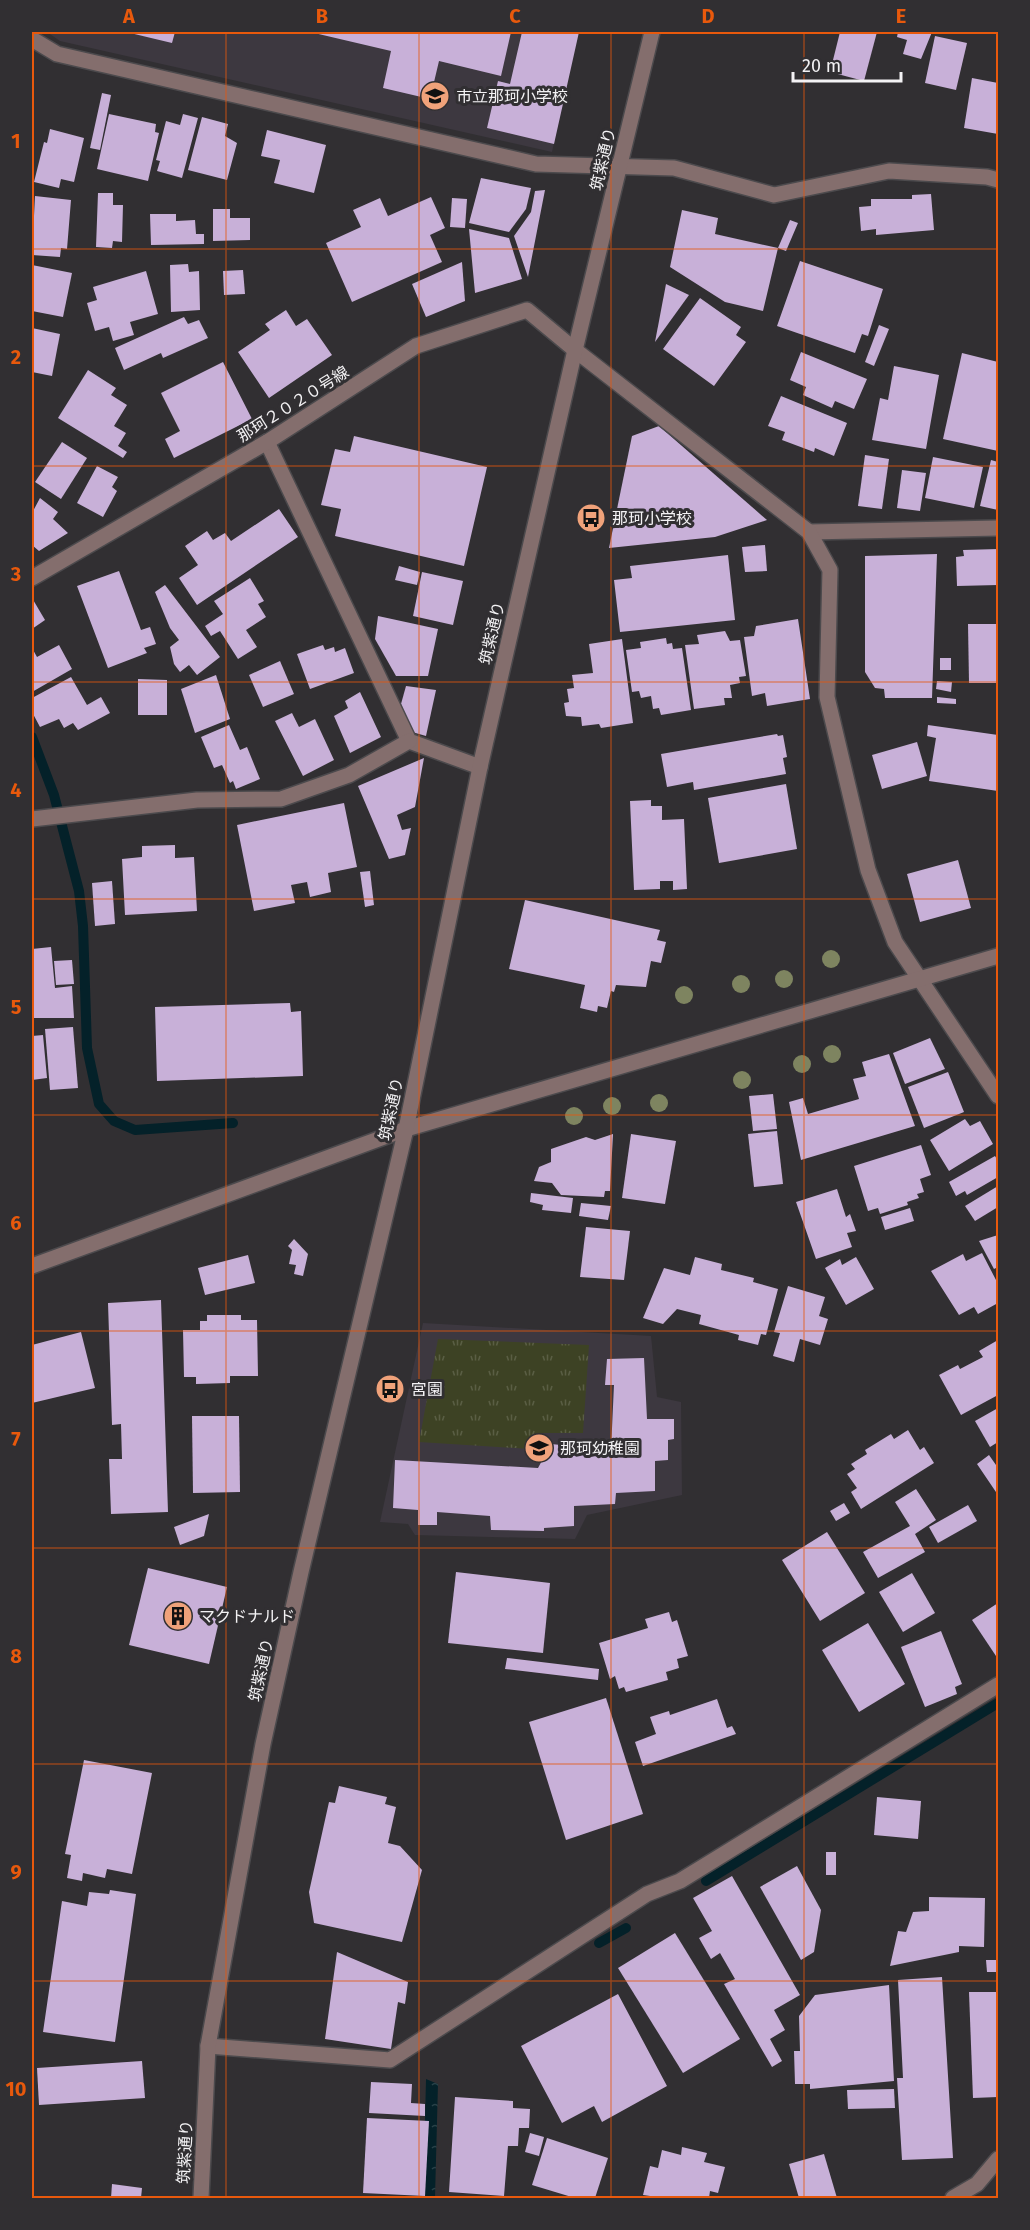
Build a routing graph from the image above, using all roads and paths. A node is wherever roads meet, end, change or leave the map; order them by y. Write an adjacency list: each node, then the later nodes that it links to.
1 (652, 32): 3 (street, 筑紫通り)
2 (32, 39): 3 (street)
3 (620, 166): 4 (street); 5 (street, 筑紫通り)
4 (999, 180)
5 (575, 350): 6 (street, 那珂２０２０号線); 8 (street); 11 (street, 筑紫通り)
6 (267, 442): 9 (street, 那珂２０２０号線); 10 (street)
7 (999, 528): 8 (street)
8 (809, 532): 14 (street)
9 (32, 578)
10 (409, 741): 11 (street); 12 (street)
11 (480, 767): 16 (street, 筑紫通り)
12 (32, 819)
13 (999, 956): 14 (street)
14 (919, 978): 15 (street); 16 (street)
15 (999, 1096)
16 (406, 1129): 17 (street); 19 (street, 筑紫通り)
17 (32, 1266)
18 (999, 1685): 19 (street)
19 (208, 2046): 21 (street, 筑紫通り)
20 (999, 2159): 22 (street)
21 (201, 2199)
22 (953, 2199)

